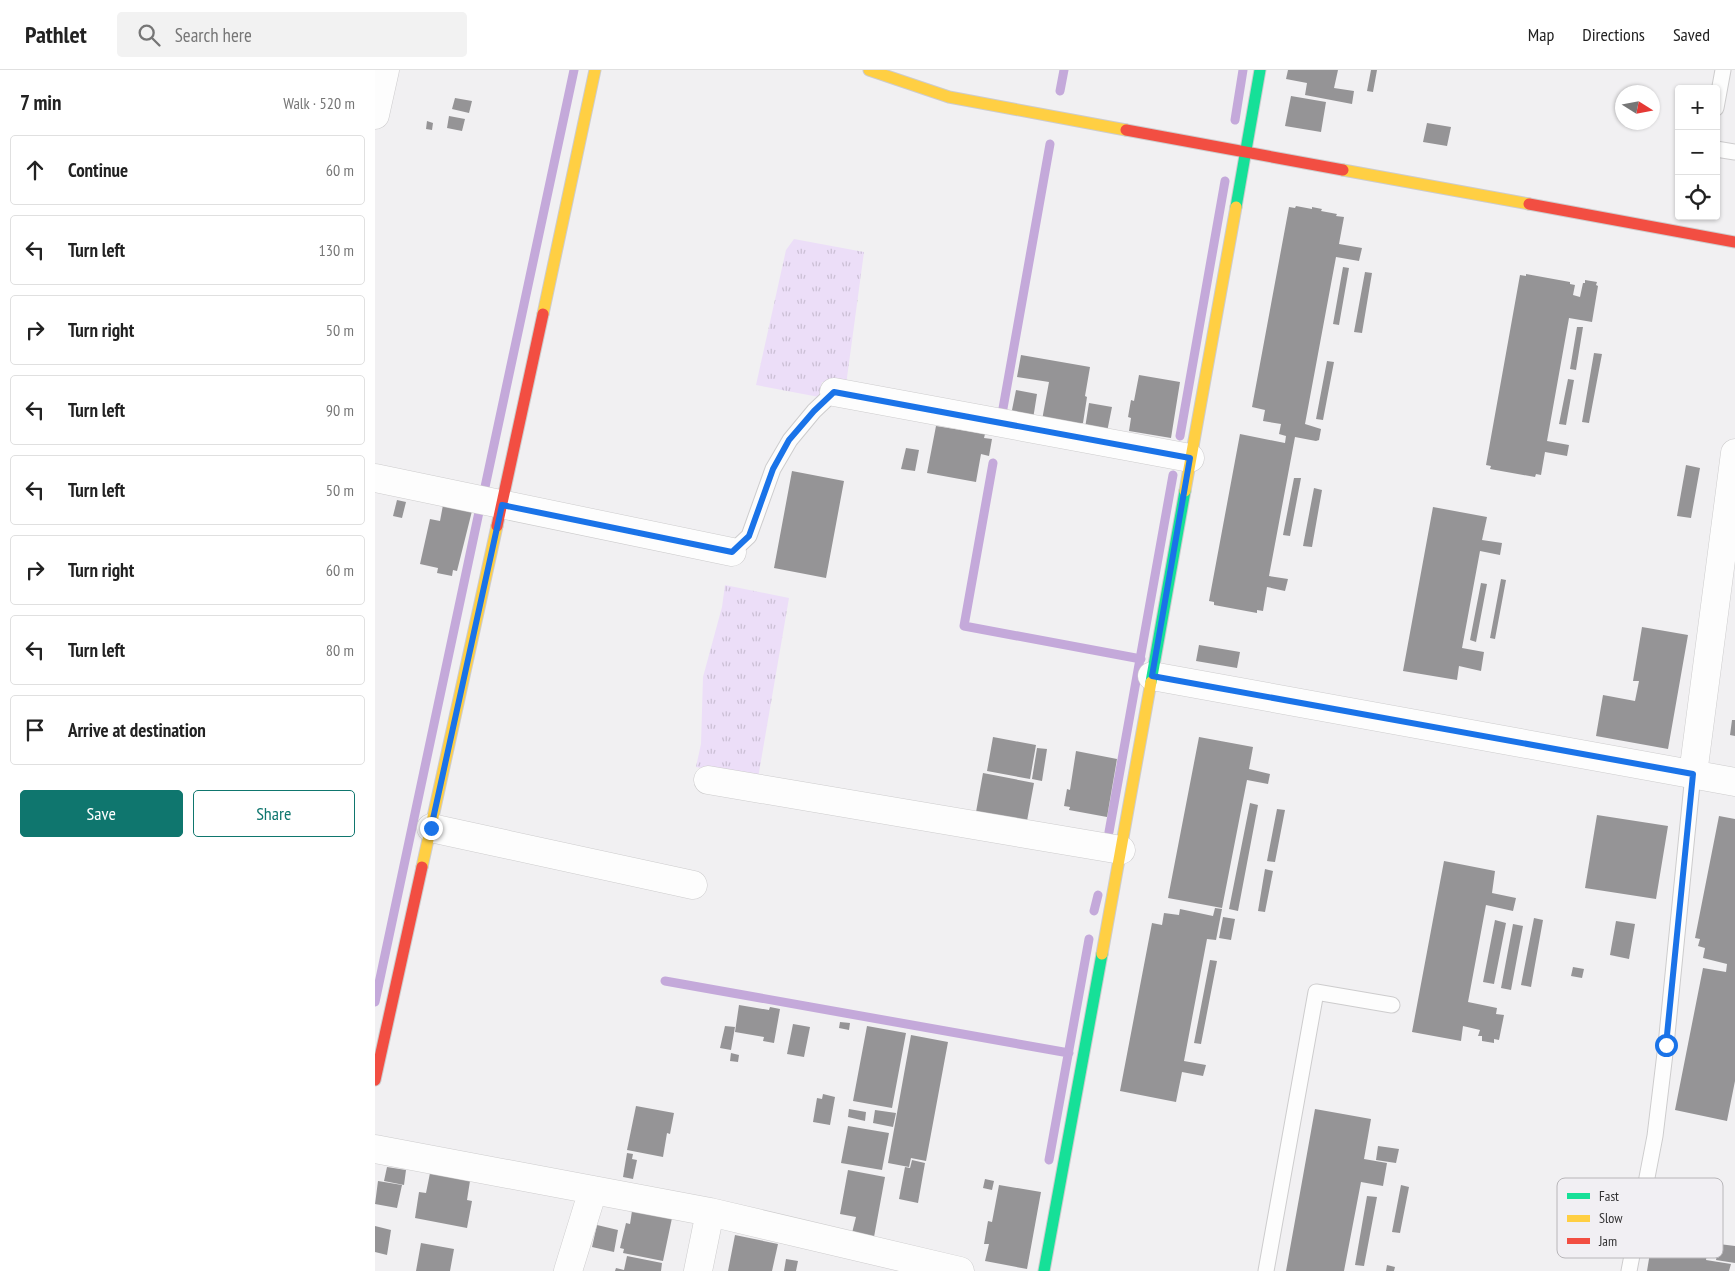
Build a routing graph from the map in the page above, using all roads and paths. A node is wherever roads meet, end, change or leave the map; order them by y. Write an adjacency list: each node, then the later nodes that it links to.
1 (385, 70): 7 (street)
2 (595, 70): 18 (street)
3 (869, 70): 9 (street)
4 (1260, 70): 9 (street)
5 (1723, 70): 6 (lane)
6 (1720, 86)
7 (375, 115)
8 (1720, 150): 10 (lane)
9 (1245, 152): 12 (street); 16 (street)
10 (1735, 152)
11 (1695, 220): 12 (lane)
12 (1693, 234): 13 (street)
13 (1735, 242)
14 (834, 392): 16 (street); 19 (lane)
15 (1735, 453): 21 (street)
16 (1190, 458): 20 (street)
17 (375, 478): 18 (street)
18 (502, 505): 19 (street); 24 (street)
19 (732, 552)
20 (1152, 676): 21 (street); 25 (street)
21 (1693, 774): 23 (street); 30 (lane)
22 (708, 780): 25 (street)
23 (1735, 782)
24 (431, 828): 26 (street); 28 (street)
25 (1121, 850): 37 (street)
26 (693, 885)
27 (1392, 1006): 38 (lane)
28 (375, 1080)
29 (375, 1150): 31 (street)
30 (1647, 1178)
31 (593, 1190): 32 (street); 34 (street)
32 (710, 1212): 35 (street); 36 (street)
33 (1632, 1258): 39 (lane)
34 (568, 1271)
35 (698, 1271)
36 (960, 1271)
37 (1043, 1271)
38 (1266, 1271)
39 (1629, 1271)

